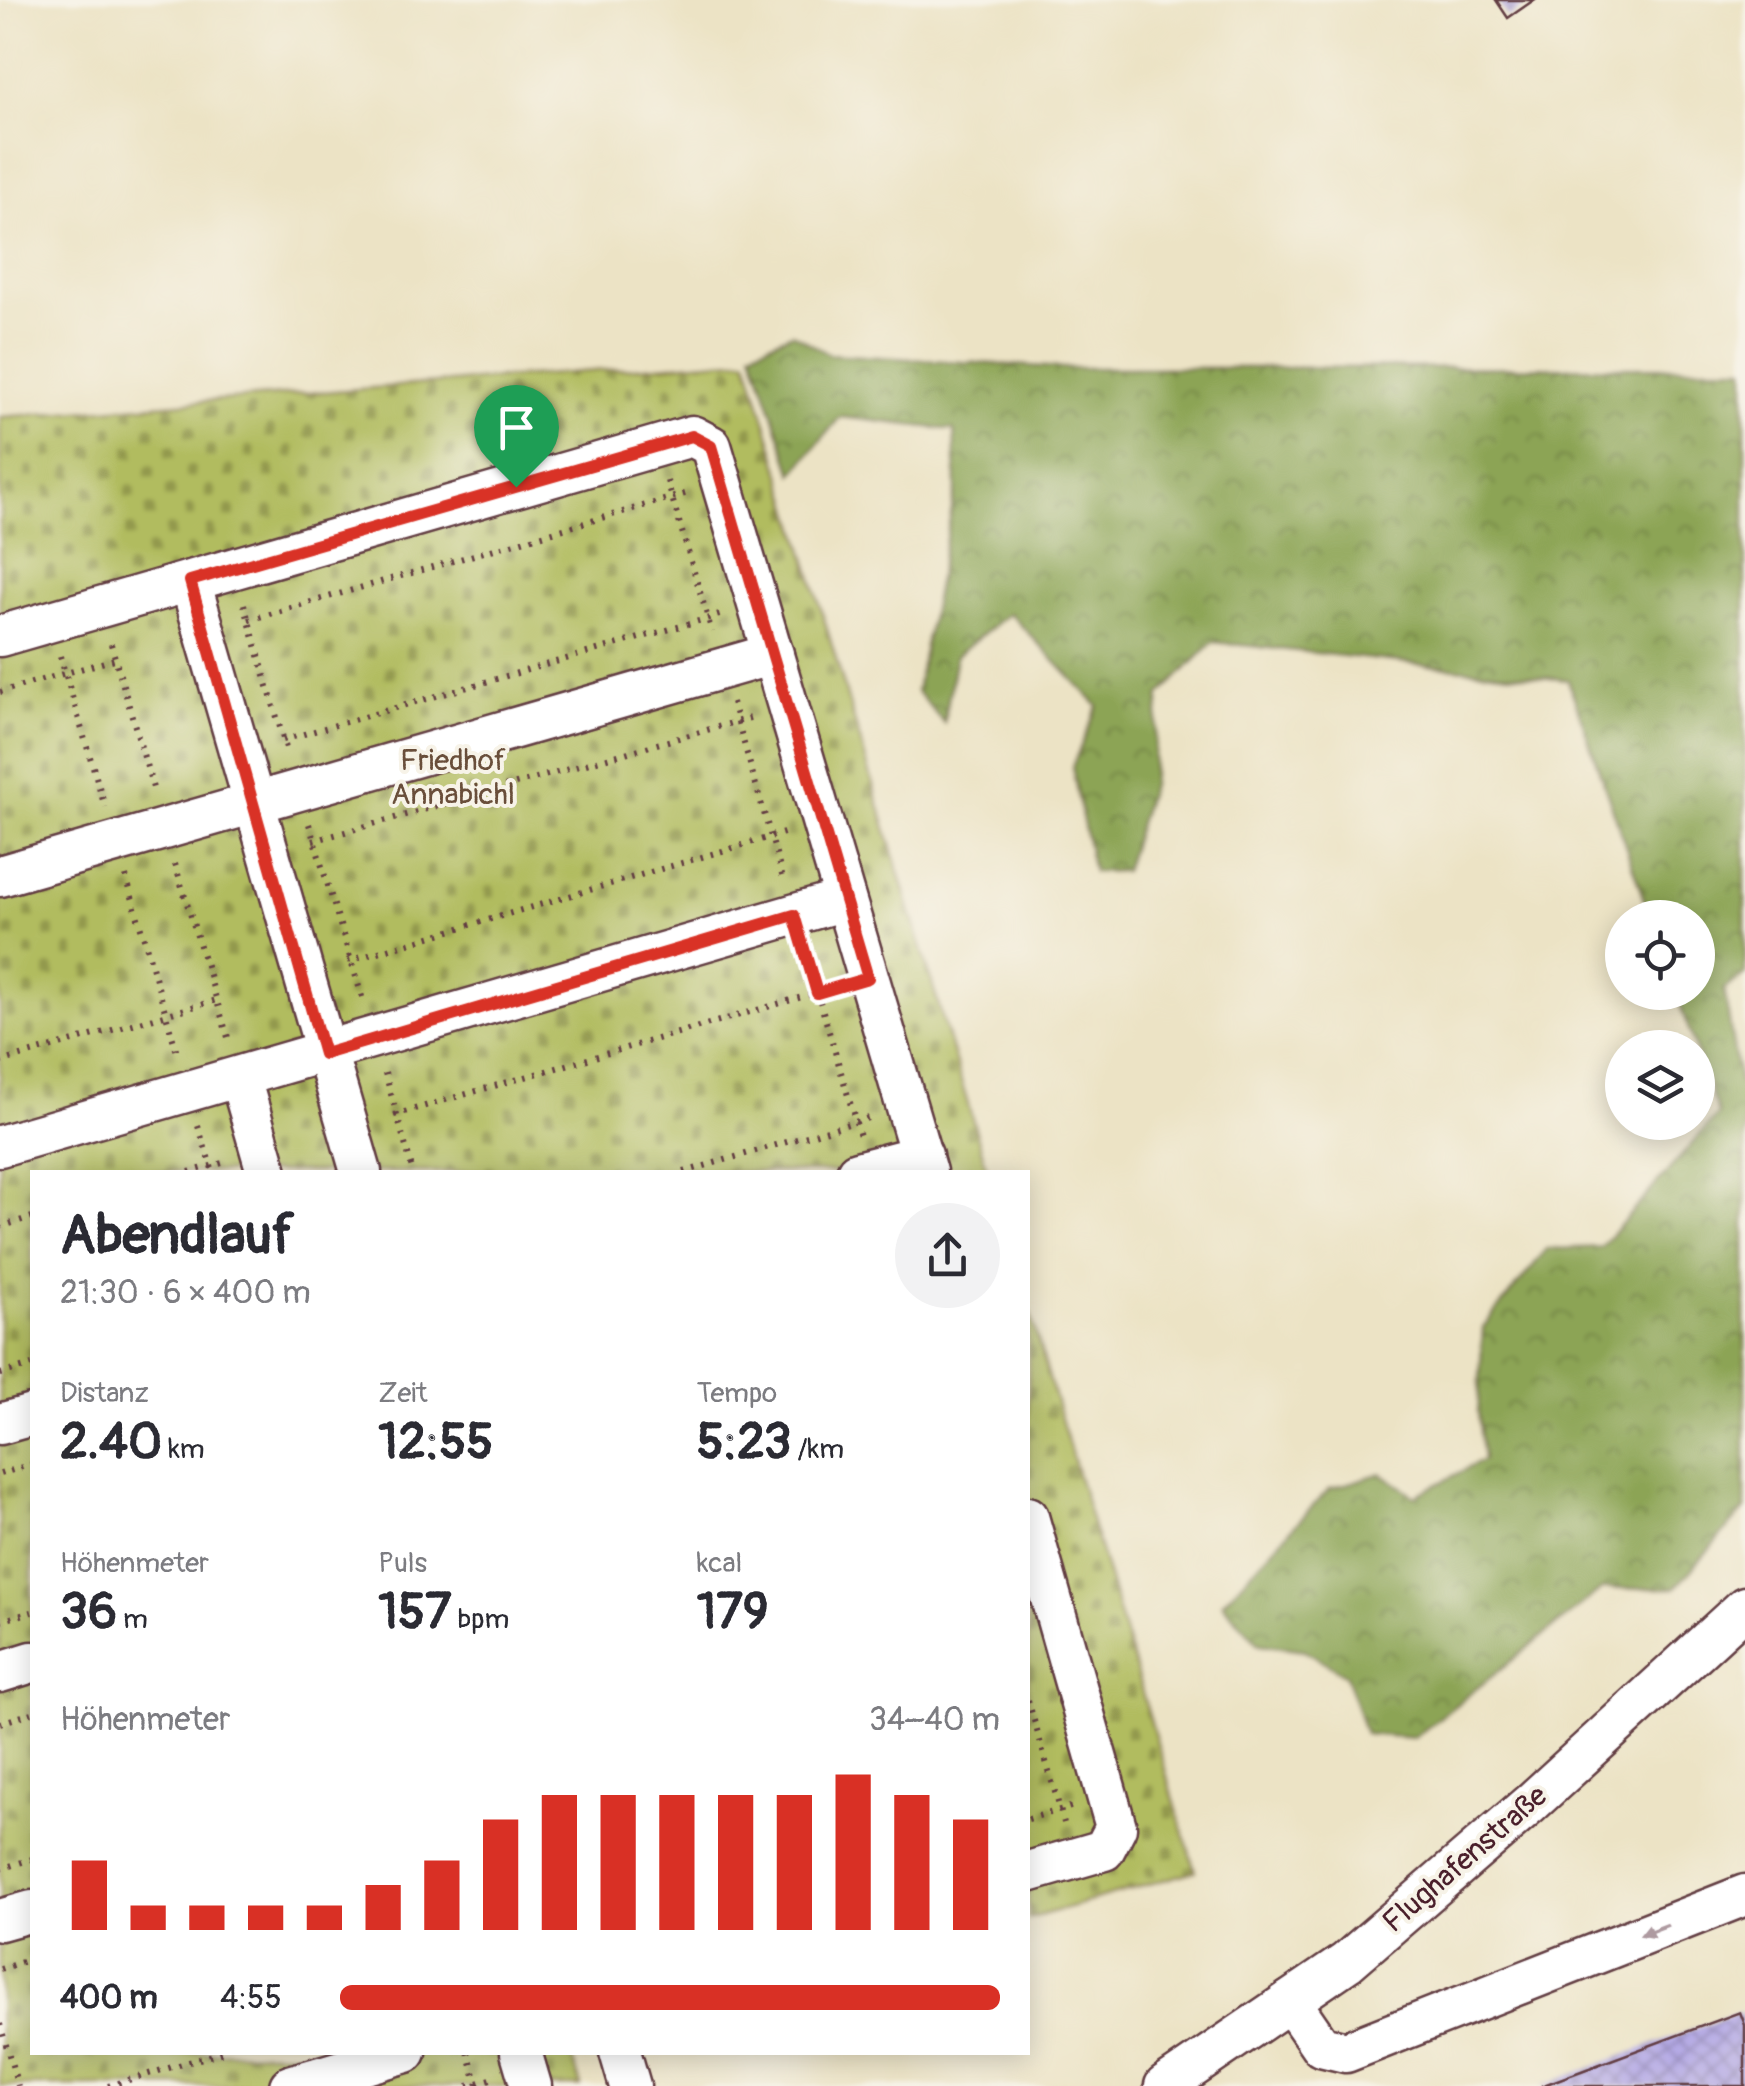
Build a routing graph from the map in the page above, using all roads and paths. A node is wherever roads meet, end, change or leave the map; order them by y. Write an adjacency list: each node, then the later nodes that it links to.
1 (657, 446): 2 (street); 3 (path); 4 (street)
2 (722, 484): 3 (path); 6 (street)
3 (672, 498): 7 (path); 8 (path)
4 (234, 569): 5 (street); 8 (path)
5 (190, 581): 9 (street); 10 (street)
6 (758, 603): 7 (path); 12 (street)
7 (708, 618): 14 (path); 19 (path)
8 (248, 620): 10 (path); 19 (path)
9 (50, 622): 11 (street); 15 (path)
10 (204, 633): 20 (street)
11 (0, 636)
12 (773, 654): 14 (street); 17 (street)
13 (116, 660): 15 (path)
14 (722, 669): 18 (path); 21 (street)
15 (65, 674): 16 (path); 26 (path)
16 (0, 692)
17 (788, 707): 18 (path); 23 (street)
18 (738, 722): 24 (path); 25 (path)
19 (284, 740): 20 (path); 21 (path)
20 (239, 752): 22 (street)
21 (298, 790): 22 (street); 25 (path)
22 (254, 803): 26 (street); 27 (street)
23 (822, 822): 24 (path); 29 (street)
24 (771, 837): 30 (path); 31 (path)
25 (314, 841): 27 (path); 31 (path)
26 (116, 843): 28 (street); 36 (path)
27 (268, 854): 32 (street)
28 (0, 876)
29 (844, 900): 30 (street); 33 (street)
30 (794, 915): 34 (path); 37 (street)
31 (350, 960): 32 (path); 37 (path)
32 (302, 974): 38 (street)
33 (868, 978): 34 (path); 42 (street)
34 (817, 993): 43 (path); 44 (path)
35 (216, 1000): 36 (path)
36 (166, 1015): 39 (path); 41 (path)
37 (375, 1039): 38 (street); 43 (path)
38 (324, 1054): 40 (street); 45 (street)
39 (0, 1062)
40 (240, 1078): 41 (street); 49 (street)
41 (189, 1093): 46 (street); 48 (path)
42 (907, 1107): 44 (path); 47 (street)
43 (396, 1114): 45 (path); 51 (path)
44 (856, 1122): 52 (path); 53 (path)
45 (348, 1128): 50 (street)
46 (0, 1146)
47 (924, 1164): 54 (street)
48 (211, 1170)
49 (266, 1170)
50 (361, 1170)
51 (412, 1170)
52 (691, 1170)
53 (864, 1170)
54 (873, 1170)
55 (30, 1219): 56 (path)
56 (0, 1227)
57 (30, 1366): 58 (path)
58 (0, 1374)
59 (30, 1416): 60 (street)
60 (0, 1424)
61 (30, 1465): 62 (path)
62 (0, 1474)
63 (1030, 1532): 66 (street)
64 (1745, 1607): 82 (street, Flughafenstraße)
65 (30, 1613): 67 (path)
66 (1042, 1620): 73 (street)
67 (0, 1621)
68 (30, 1663): 69 (street)
69 (0, 1672)
70 (1030, 1707): 73 (path)
71 (30, 1715): 72 (path)
72 (0, 1723)
73 (1074, 1858): 76 (street)
74 (30, 1860): 75 (path)
75 (0, 1868)
76 (1030, 1871)
77 (1745, 1894): 82 (street, one-way to 82)
78 (30, 1912): 79 (street)
79 (0, 1920)
80 (30, 1960): 81 (path)
81 (0, 1968)
82 (1290, 2000): 95 (street, Flughafenstraße)
83 (0, 2024): 89 (path)
84 (213, 2055): 90 (path)
85 (396, 2055): 91 (street)
86 (469, 2055): 92 (path)
87 (522, 2055): 93 (street)
88 (621, 2055): 94 (street)
89 (18, 2086)
90 (108, 2086)
91 (290, 2086)
92 (478, 2086)
93 (531, 2086)
94 (630, 2086)
95 (1165, 2086)

